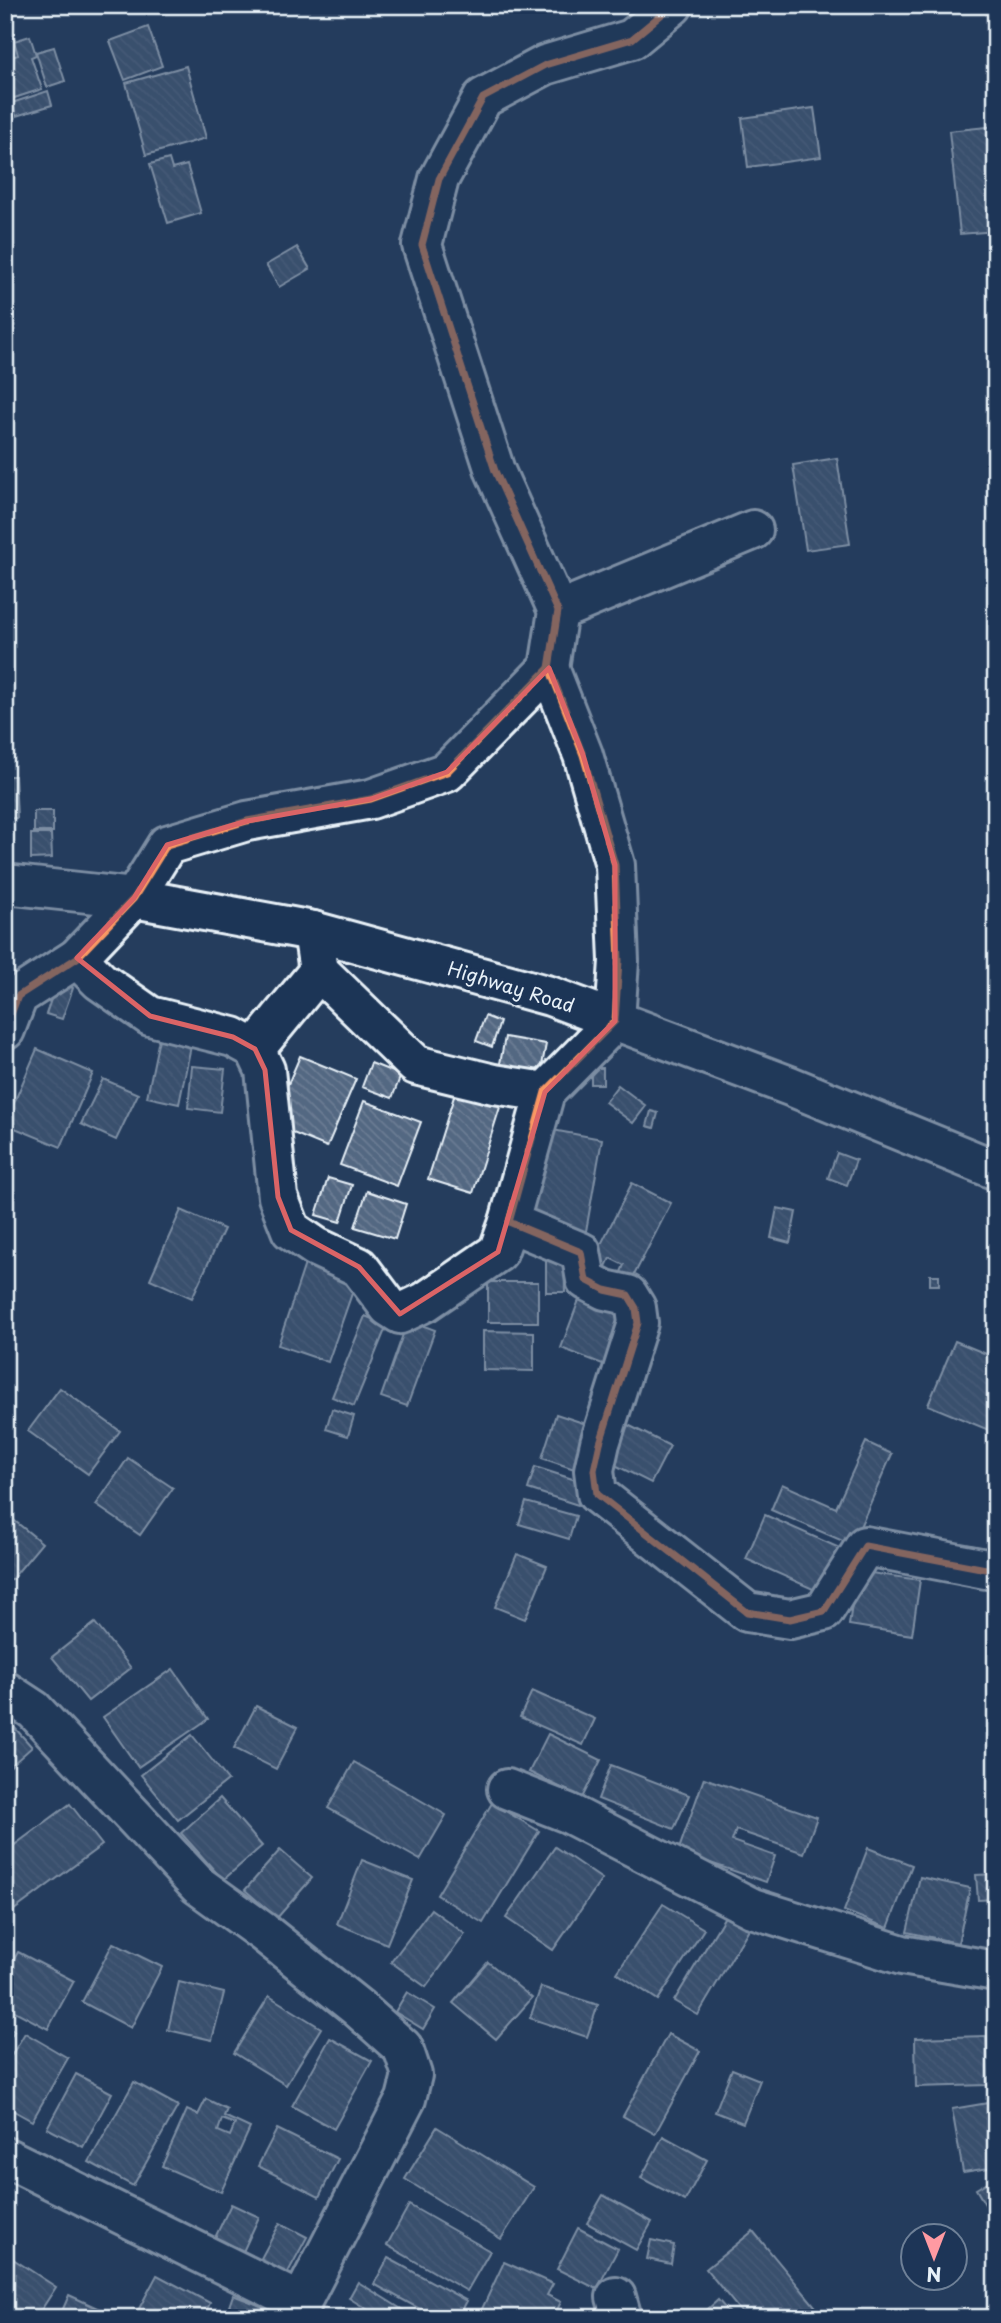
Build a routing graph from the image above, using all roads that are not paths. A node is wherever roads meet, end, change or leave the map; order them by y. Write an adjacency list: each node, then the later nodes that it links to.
1 (673, 5): 3 (street)
2 (753, 530): 3 (street)
3 (558, 611): 4 (street)
4 (549, 668): 6 (street); 10 (street)
5 (5, 884): 6 (street, Highway Road)
6 (134, 898): 7 (street, Highway Road); 8 (street)
7 (313, 931): 9 (street); 10 (street, Highway Road)
8 (77, 958): 11 (street); 12 (street)
9 (319, 971): 12 (street); 13 (street)
10 (615, 1021): 13 (street); 14 (street, Highway Road)
11 (5, 1030)
12 (255, 1049): 15 (street)
13 (545, 1092): 15 (street)
14 (996, 1170)
15 (509, 1222): 16 (street)
16 (996, 1566)
17 (5, 1691): 21 (street)
18 (507, 1788): 19 (street)
19 (996, 1971)
20 (5, 2157): 21 (street)
21 (298, 2310)

